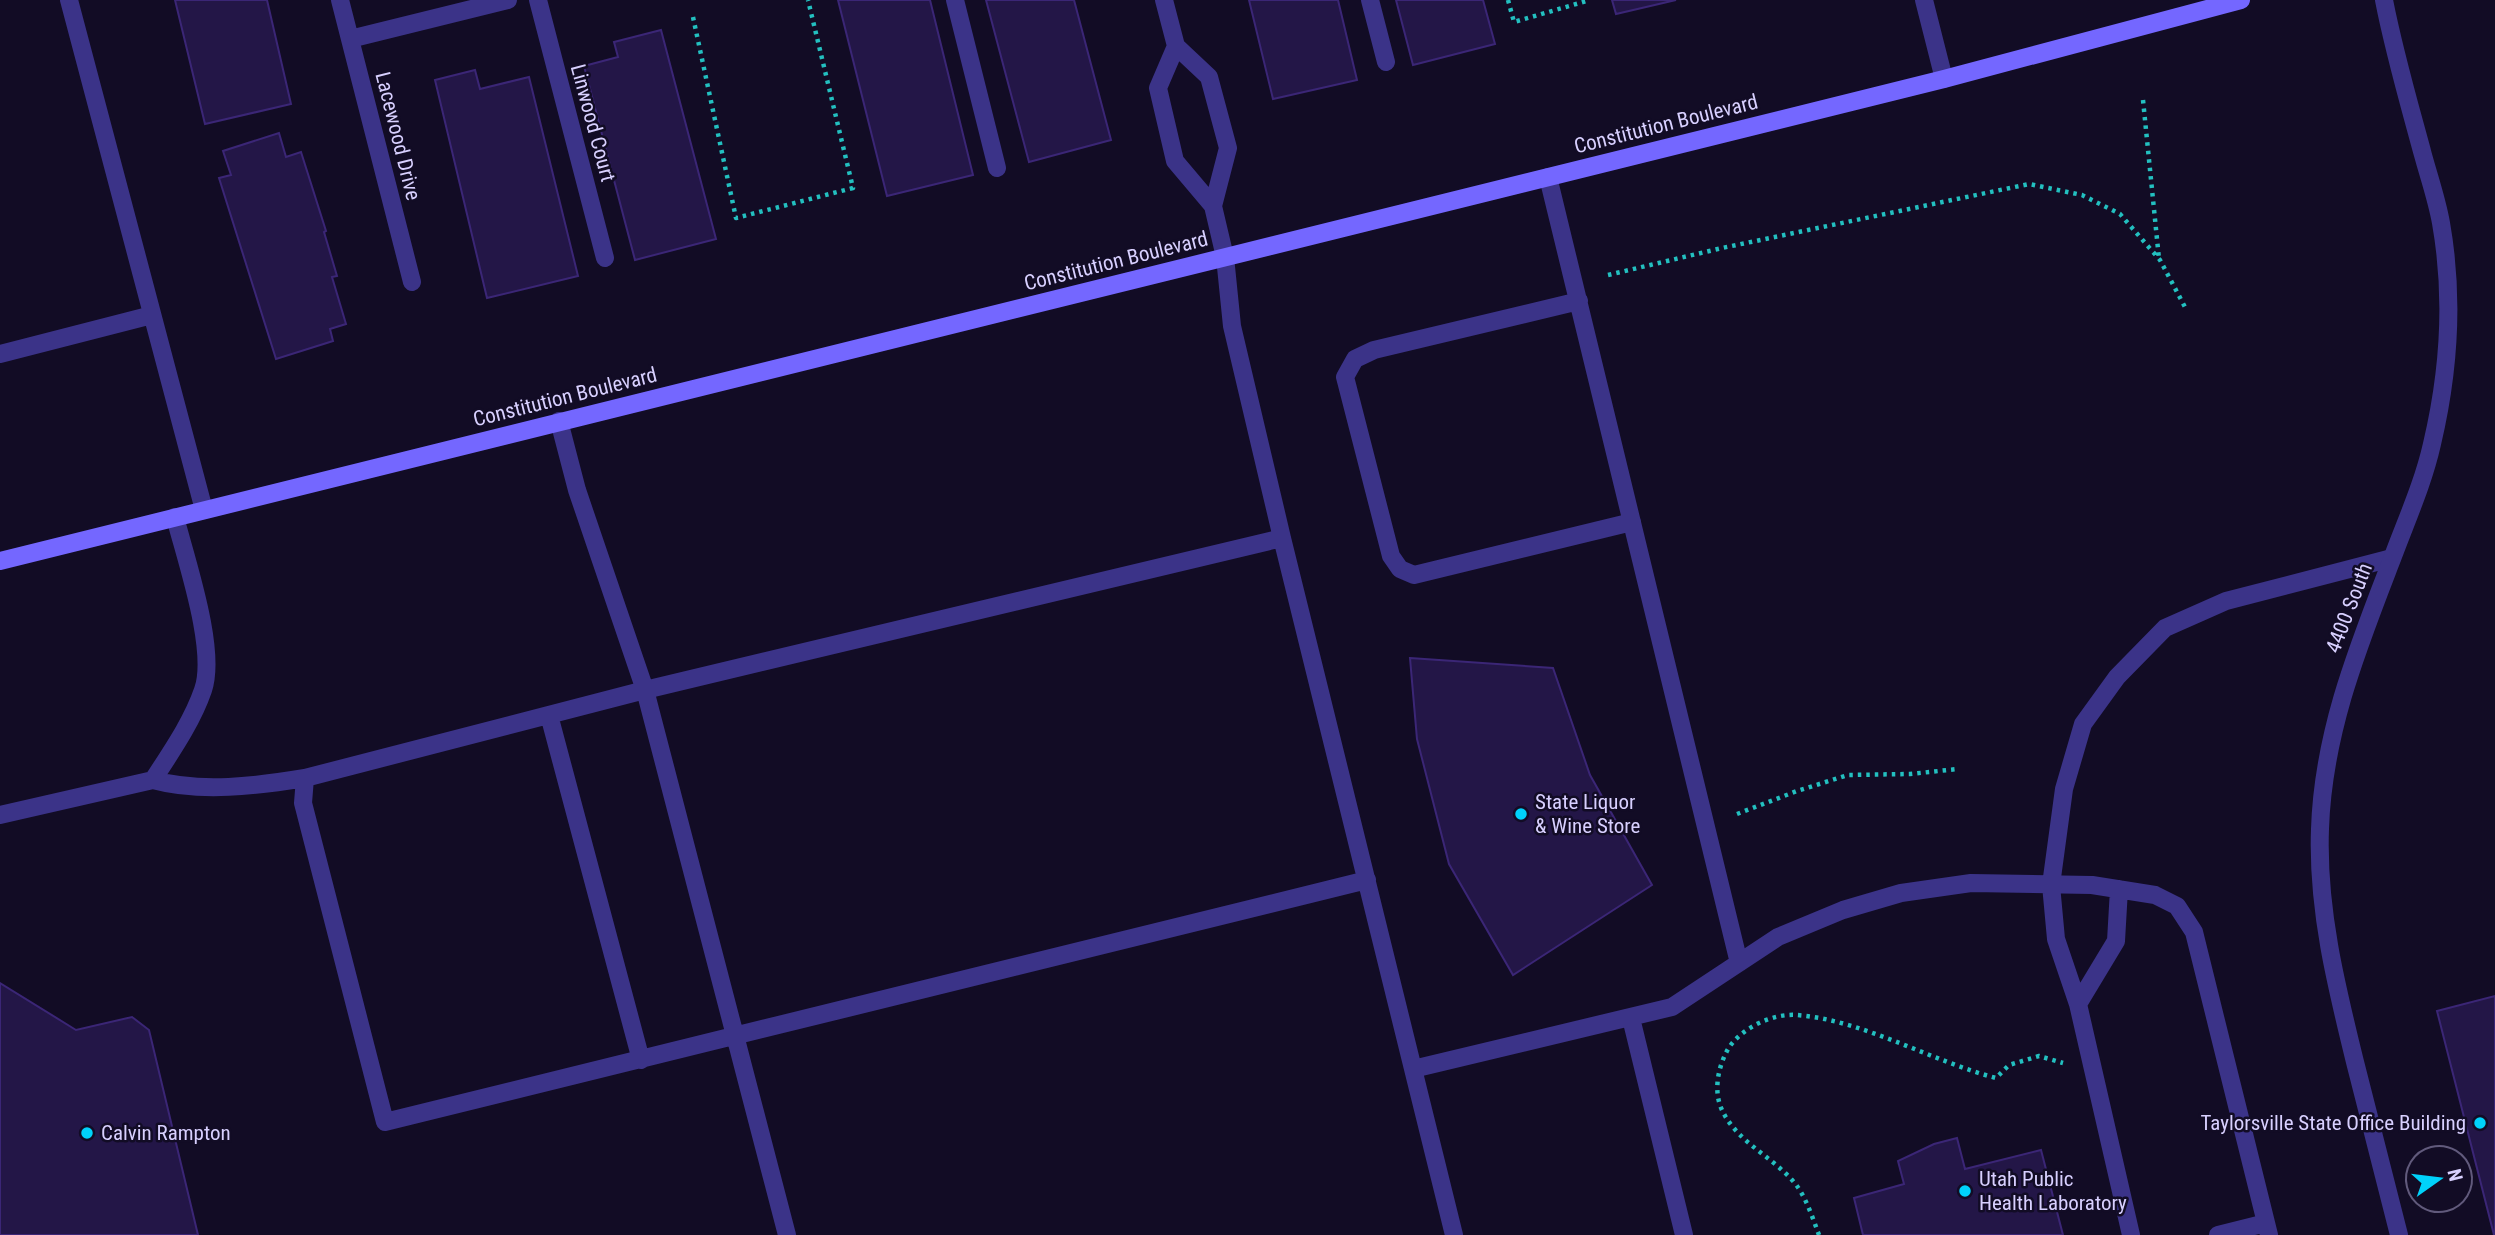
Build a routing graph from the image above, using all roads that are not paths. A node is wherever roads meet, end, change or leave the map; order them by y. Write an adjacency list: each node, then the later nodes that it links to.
1 (69, 0): 22 (street)
2 (340, 0): 11 (street, Lacewood Drive)
3 (508, 0): 11 (street)
4 (538, 0): 19 (street, Linwood Court)
5 (955, 0): 15 (street)
6 (1164, 0): 12 (street)
7 (1370, 0): 13 (street)
8 (1924, 0): 14 (street)
9 (2241, 0): 14 (main road, Constitution Boulevard)
10 (2384, 0): 29 (street, 4400 South)
11 (350, 39): 20 (street, Lacewood Drive)
12 (1176, 46): 17 (street); 17 (street)
13 (1386, 62)
14 (1944, 79): 16 (main road, Constitution Boulevard)
15 (998, 168)
16 (1548, 177): 18 (main road, Constitution Boulevard); 21 (street)
17 (1213, 206): 18 (street)
18 (1224, 257): 24 (main road, Constitution Boulevard); 28 (street)
19 (605, 258)
20 (412, 282)
21 (1579, 301): 27 (street); 27 (street)
22 (152, 315): 23 (street); 25 (street)
23 (0, 354)
24 (559, 421): 25 (main road, Constitution Boulevard); 31 (street)
25 (204, 510): 26 (main road, Constitution Boulevard)
26 (175, 517): 30 (main road, Constitution Boulevard); 34 (street)
27 (1632, 522): 39 (street)
28 (1282, 538): 31 (street); 36 (street)
29 (2392, 558): 37 (street); 51 (street, 4400 South)
30 (0, 561)
31 (645, 690): 32 (street); 42 (street)
32 (548, 715): 33 (street); 43 (street)
33 (305, 778): 34 (street); 43 (street)
34 (153, 780): 35 (street)
35 (0, 815)
36 (1367, 880): 42 (street); 44 (street)
37 (2051, 885): 38 (street); 39 (street); 40 (street)
38 (2119, 889): 40 (street); 45 (street)
39 (1739, 963): 41 (street)
40 (2078, 1004): 49 (street)
41 (1631, 1018): 44 (street); 48 (street)
42 (735, 1037): 43 (street); 46 (street)
43 (641, 1060)
44 (1413, 1069): 47 (street)
45 (2268, 1229): 50 (street)
46 (788, 1235)
47 (1454, 1235)
48 (1685, 1235)
49 (2131, 1235)
50 (2218, 1235)
51 (2399, 1235)

